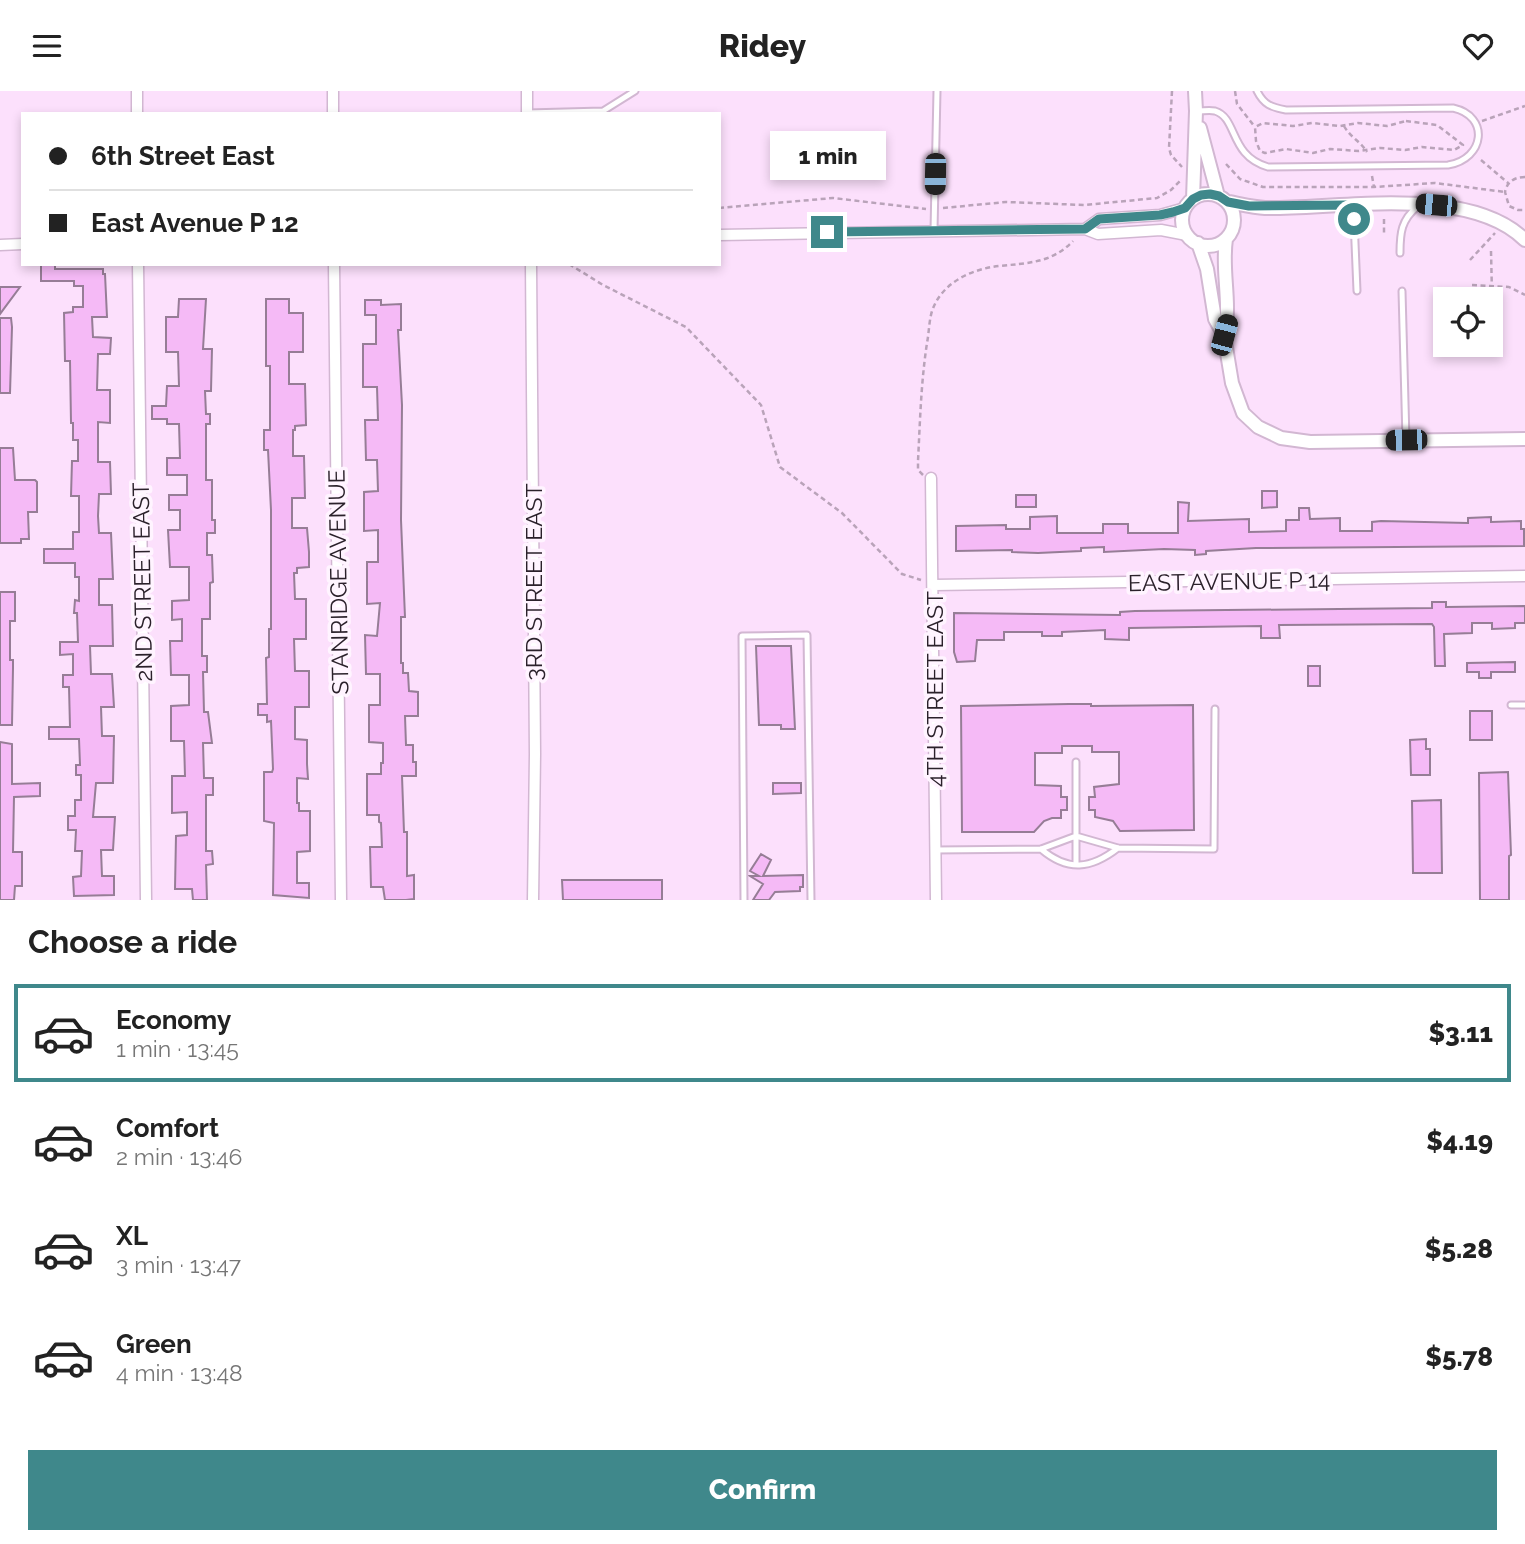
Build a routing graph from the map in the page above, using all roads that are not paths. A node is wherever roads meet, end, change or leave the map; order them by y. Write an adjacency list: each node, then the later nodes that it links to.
1 (137, 91): 9 (street)
2 (333, 91): 10 (street)
3 (527, 91): 11 (street)
4 (635, 91): 12 (lane)
5 (937, 91): 18 (lane)
6 (1195, 91): 8 (street)
7 (1257, 91): 8 (lane)
8 (1196, 111): 13 (street); 14 (street)
9 (137, 112)
10 (333, 112)
11 (527, 112)
12 (565, 112)
13 (1223, 199): 14 (street); 16 (street); 21 (street)
14 (1189, 204): 17 (street); 20 (street)
15 (1420, 204): 16 (street); 22 (street); 26 (lane)
16 (1346, 205): 30 (lane)
17 (1085, 229): 18 (street); 20 (street)
18 (934, 230): 19 (street)
19 (721, 235)
20 (1187, 235): 23 (street)
21 (1226, 239): 23 (street); 32 (street)
22 (1525, 240)
23 (1198, 243): 32 (street)
24 (21, 244): 25 (street)
25 (0, 245)
26 (1401, 253)
27 (138, 266): 47 (street, 2ND STREET EAST)
28 (334, 266): 48 (street, STANRIDGE AVENUE)
29 (531, 266): 49 (street, 3RD STREET EAST)
30 (1357, 291)
31 (1402, 291): 34 (lane)
32 (1224, 335): 34 (street)
33 (1525, 439): 34 (street)
34 (1406, 440)
35 (931, 478): 37 (street, 4TH STREET EAST)
36 (1525, 576): 37 (street, EAST AVENUE P 14)
37 (934, 585): 45 (street, 4TH STREET EAST)
38 (1511, 705): 39 (lane)
39 (1525, 705)
40 (1215, 709): 43 (lane)
41 (1076, 762): 42 (lane)
42 (1076, 836): 43 (lane); 44 (lane); 46 (lane)
43 (1118, 848): 46 (lane)
44 (1041, 849): 45 (lane); 46 (lane)
45 (935, 850): 52 (street, 4TH STREET EAST)
46 (1076, 865)
47 (146, 900)
48 (341, 900)
49 (533, 900)
50 (744, 900): 51 (lane)
51 (811, 900)
52 (936, 900)

